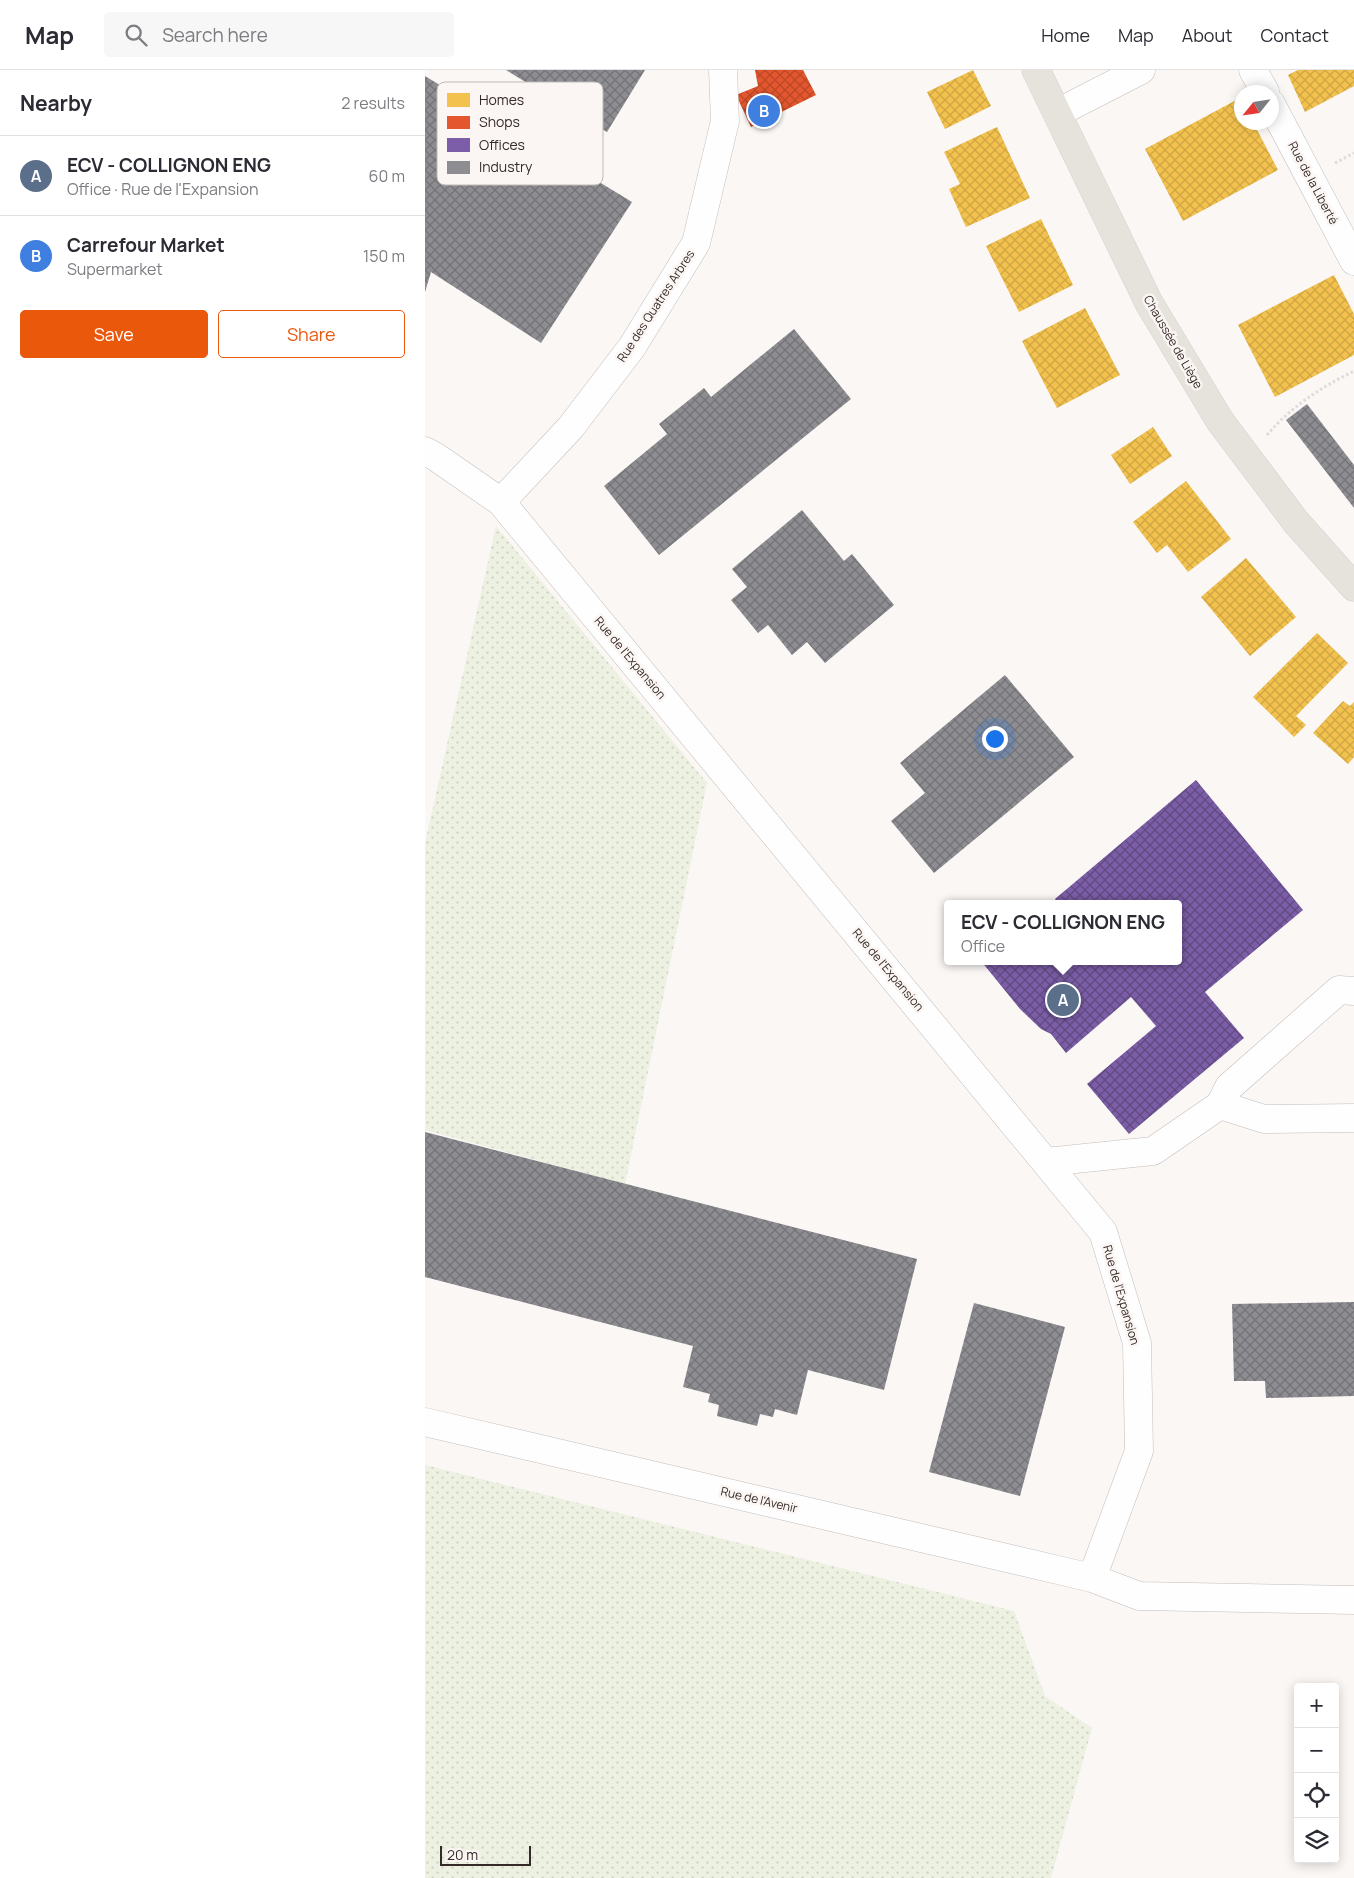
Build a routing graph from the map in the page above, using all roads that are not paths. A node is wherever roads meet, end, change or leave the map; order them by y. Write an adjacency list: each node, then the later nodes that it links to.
1 (723, 70): 10 (street, Rue des Quatres Arbres)
2 (1036, 70): 6 (main road, Chaussée de Liège)
3 (1141, 70): 6 (street)
4 (1253, 70): 5 (street)
5 (1261, 85)
6 (1057, 113): 11 (main road, Chaussée de Liège)
7 (1279, 119): 8 (street, Rue de la Liberté)
8 (1354, 261)
9 (425, 451): 10 (street, Rue de l'Expansion)
10 (501, 502): 15 (street, Rue de l'Expansion)
11 (1354, 587)
12 (1354, 990): 13 (street)
13 (1220, 1105): 14 (street); 15 (street)
14 (1354, 1118)
15 (1046, 1162): 17 (street, Rue de l'Expansion)
16 (425, 1422): 17 (street, Rue de l'Avenir)
17 (1093, 1578): 18 (street, Rue de l'Avenir)
18 (1354, 1600)

